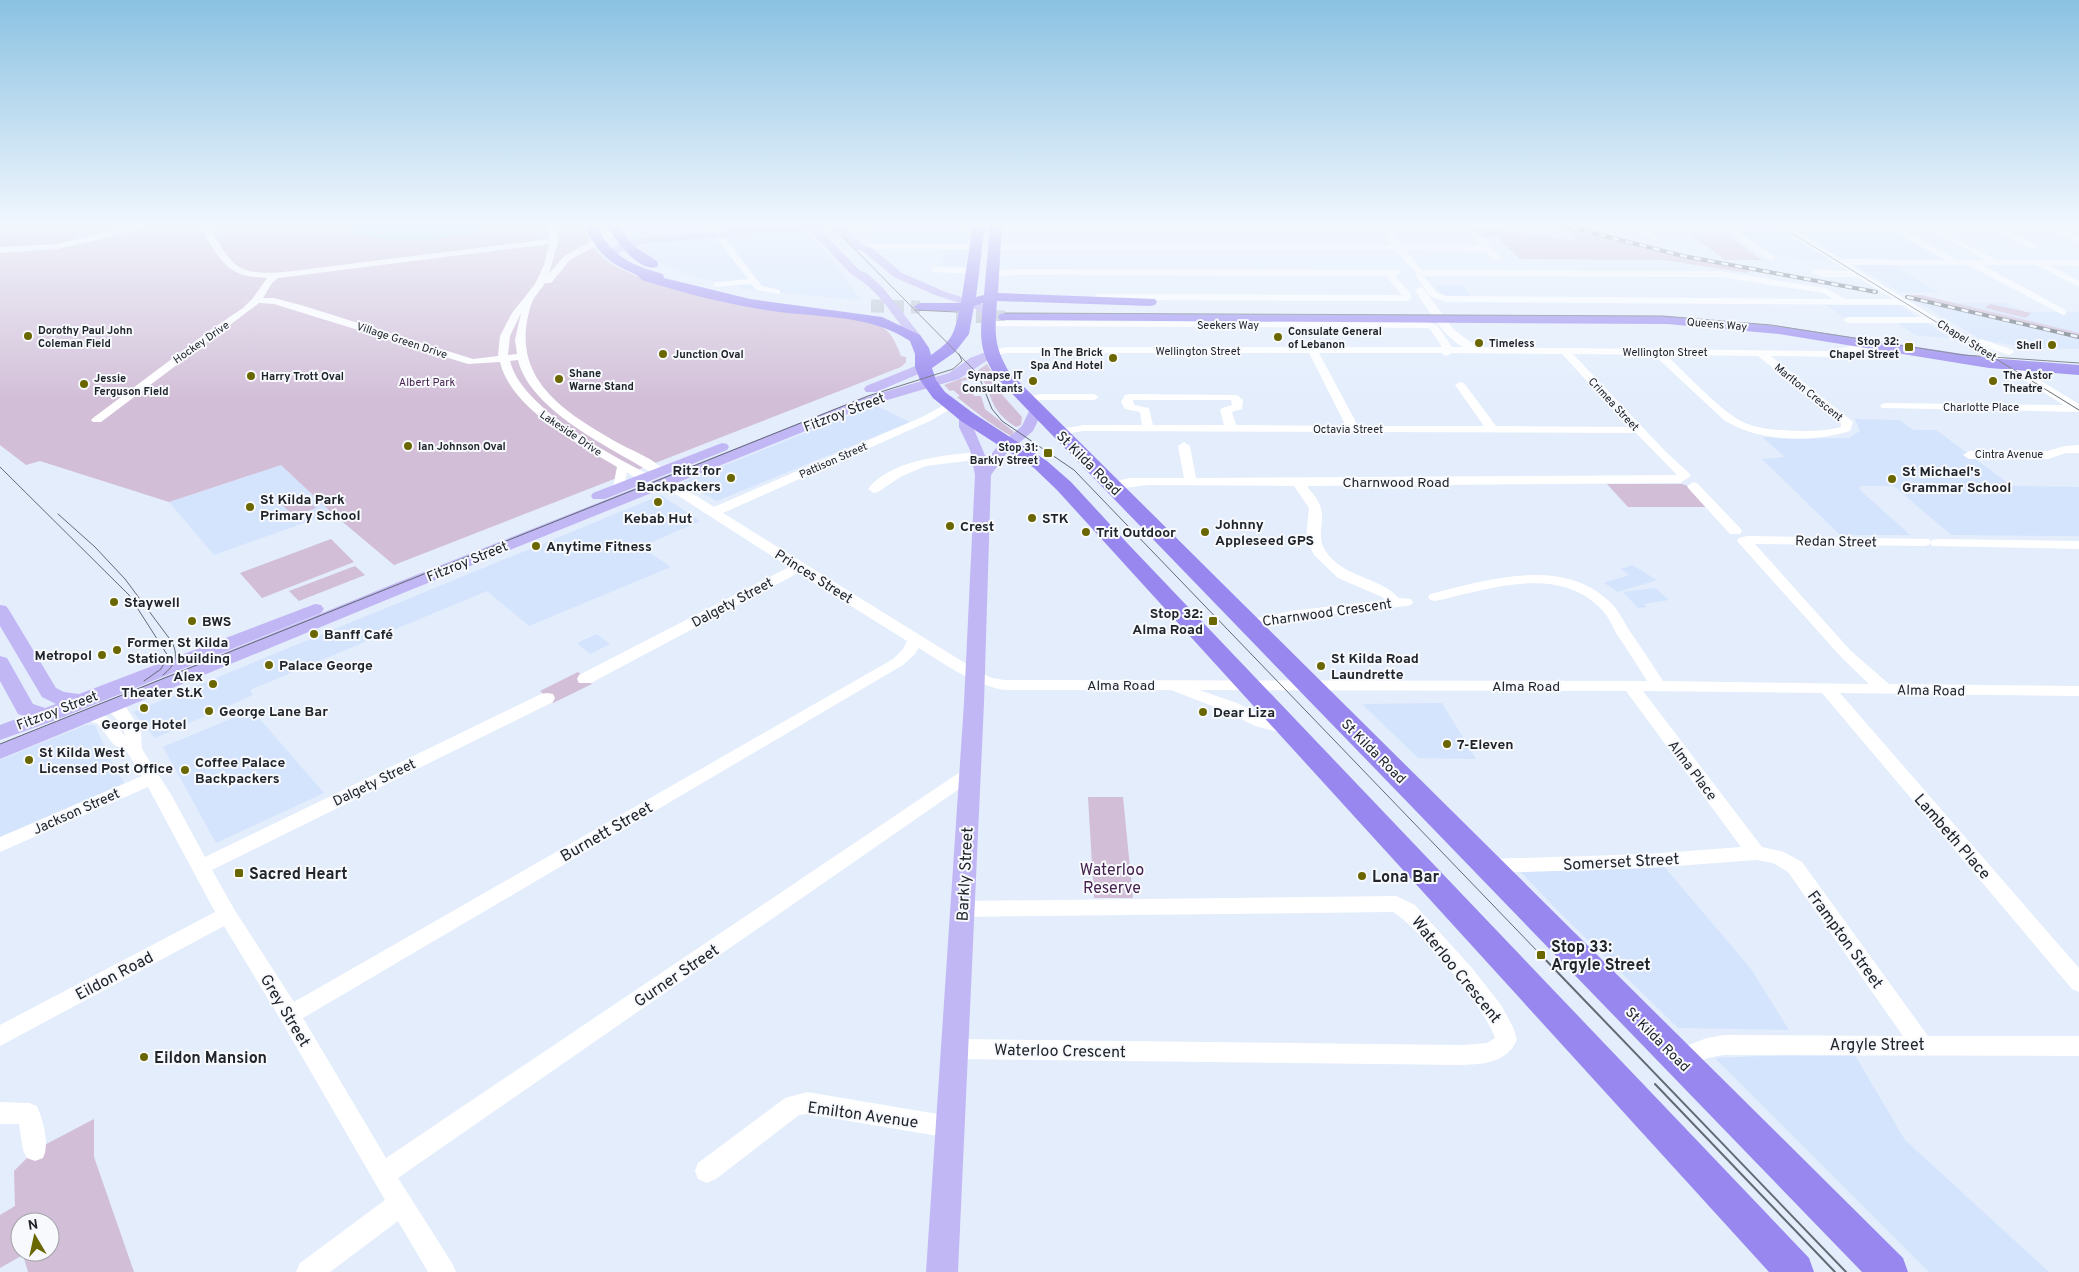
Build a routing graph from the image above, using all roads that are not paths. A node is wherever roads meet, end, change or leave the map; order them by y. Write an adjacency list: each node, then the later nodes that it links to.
1 (267, 283): 22 (street)
2 (539, 283): 20 (street, Lakeside Drive)
3 (544, 283): 20 (street)
4 (666, 283): 37 (highway)
5 (688, 283): 19 (highway)
6 (711, 283): 19 (highway)
7 (732, 283): 19 (street)
8 (756, 283): 21 (street)
9 (871, 283): 37 (main road)
10 (917, 283): 26 (main road)
11 (971, 283): 26 (highway)
12 (993, 283): 29 (highway, St Kilda Road)
13 (1397, 283): 27 (street)
14 (1417, 283): 35 (street)
15 (1421, 283): 25 (street)
16 (1783, 283): 25 (street)
17 (1874, 283): 23 (street, Chapel Street)
18 (2009, 283): 30 (street)
19 (716, 285)
20 (535, 290): 24 (street, Lakeside Drive)
21 (777, 292)
22 (257, 300): 52 (street, Village Green Drive); 65 (street, Hockey Drive)
23 (1900, 300): 25 (street); 32 (street, Chapel Street)
24 (528, 301): 50 (street, Lakeside Drive); 52 (street, Lakeside Drive)
25 (1844, 302)
26 (966, 307): 28 (highway); 29 (highway); 53 (highway)
27 (1006, 308): 29 (highway); 36 (highway, Queens Way); 40 (highway, Queens Way)
28 (923, 312)
29 (990, 312): 42 (street, Seekers Way); 48 (highway, St Kilda Road)
30 (2063, 312)
31 (1848, 320): 32 (street)
32 (1934, 320): 34 (street, Chapel Street)
33 (1459, 326): 39 (street)
34 (1958, 335): 40 (street, Chapel Street); 51 (street, Chapel Street)
35 (1454, 336): 39 (street); 42 (street)
36 (1818, 336): 38 (highway, Queens Way); 47 (street)
37 (916, 338): 53 (highway)
38 (1882, 347): 47 (street, Wellington Street); 51 (highway, Queens Way)
39 (1475, 349): 42 (street, Wellington Street); 43 (street, Wellington Street)
40 (1981, 349): 51 (highway, Queens Way)
41 (1314, 351): 42 (street, Wellington Street); 48 (street, Wellington Street); 68 (street)
42 (1452, 351): 43 (street, Wellington Street)
43 (1511, 352): 44 (street, Wellington Street)
44 (1566, 352): 45 (street, Wellington Street); 70 (street, Crimea Street)
45 (1657, 352): 46 (street, Wellington Street); 46 (street, Marlton Crescent)
46 (1760, 353): 47 (street, Wellington Street)
47 (1819, 353)
48 (991, 354): 55 (main road, Fitzroy Street); 60 (highway, St Kilda Road)
49 (2079, 356): 51 (highway)
50 (522, 357): 52 (street, Village Green Drive); 79 (street, Lakeside Drive)
51 (2008, 358): 54 (highway); 62 (street, Chapel Street)
52 (504, 360): 77 (street, Lakeside Drive)
53 (923, 367): 55 (highway); 79 (main road, Fitzroy Street)
54 (2079, 370)
55 (928, 384): 59 (highway); 79 (main road, Fitzroy Street)
56 (1460, 385): 69 (street)
57 (1142, 396): 63 (street); 63 (street); 67 (street)
58 (1094, 397): 60 (street)
59 (950, 405): 64 (highway); 86 (street, Pattison Street)
60 (1031, 405): 71 (highway, St Kilda Road); 72 (main road)
61 (1886, 406): 62 (street, Charlotte Place)
62 (2078, 408)
63 (1144, 410): 66 (street)
64 (966, 418): 72 (highway); 76 (main road, Barkly Street)
65 (96, 420)
66 (1148, 429): 67 (street, Octavia Street); 71 (street, Octavia Street)
67 (1231, 429): 68 (street, Octavia Street)
68 (1354, 429): 69 (street, Octavia Street)
69 (1492, 429): 70 (street, Octavia Street)
70 (1638, 430): 82 (street, Crimea Street)
71 (1058, 432): 83 (highway, St Kilda Road)
72 (1010, 442): 78 (main road); 98 (highway)
73 (1184, 446): 80 (street)
74 (2079, 449): 75 (street, Cintra Avenue)
75 (1969, 455)
76 (978, 456): 78 (main road, Barkly Street); 85 (street)
77 (624, 467): 79 (street, Lakeside Drive); 84 (street)
78 (983, 475): 95 (main road, Barkly Street)
79 (656, 477): 84 (main road, Fitzroy Street); 86 (street, Princes Street); 106 (main road, Fitzroy Street)
80 (1191, 481): 81 (street, Charnwood Road); 83 (street, Charnwood Road)
81 (1298, 482): 82 (street, Charnwood Road); 92 (street, Charnwood Crescent)
82 (1687, 483): 87 (street, Crimea Street)
83 (1111, 486): 92 (highway, St Kilda Road)
84 (619, 487): 107 (main road, Fitzroy Street)
85 (874, 489)
86 (714, 512): 89 (street, Princes Street)
87 (1742, 536): 88 (street, Redan Street); 103 (street, Crimea Street)
88 (2079, 545)
89 (799, 567): 93 (street, Princes Street); 96 (street, Dalgety Street)
90 (1435, 597): 101 (street)
91 (0, 610): 107 (main road)
92 (1248, 624): 99 (highway, St Kilda Road)
93 (916, 639): 95 (street, Princes Street); 122 (street, Burnett Street)
94 (0, 663): 108 (main road)
95 (975, 676): 97 (street, Alma Road); 113 (main road, Barkly Street)
96 (584, 679)
97 (1172, 685): 98 (street, Alma Road); 109 (street)
98 (1250, 685): 99 (street, Alma Road); 109 (highway)
99 (1309, 686): 100 (street, Alma Road); 117 (highway, St Kilda Road)
100 (1631, 686): 101 (street, Alma Road); 116 (street, Alma Place)
101 (1659, 687): 102 (street, Alma Road)
102 (1827, 689): 103 (street, Alma Road); 121 (street, Lambeth Place)
103 (1879, 690): 104 (street, Alma Road)
104 (2076, 694)
105 (547, 698): 118 (street, Dalgety Street)
106 (113, 706): 107 (main road, Fitzroy Street); 111 (street, Grey Street)
107 (84, 709): 108 (main road); 111 (street, Grey Street); 112 (main road, Fitzroy Street)
108 (47, 714): 110 (main road, Fitzroy Street)
109 (1291, 729): 137 (highway)
110 (0, 732)
111 (133, 746): 114 (street, Grey Street)
112 (0, 752)
113 (969, 774): 119 (main road, Barkly Street); 132 (street, Gurner Street)
114 (152, 778): 115 (street, Jackson Street); 118 (street, Grey Street)
115 (0, 845)
116 (1756, 853): 117 (street, Somerset Street); 124 (street, Frampton Street)
117 (1487, 866): 127 (highway, St Kilda Road)
118 (202, 867): 120 (street, Grey Street)
119 (962, 909): 126 (main road, Barkly Street); 126 (street, Waterloo Crescent)
120 (227, 915): 122 (street, Grey Street); 123 (street, Eildon Road)
121 (2079, 983)
122 (290, 1015): 132 (street, Grey Street)
123 (0, 1036)
124 (1922, 1044): 125 (street, Argyle Street); 127 (street, Argyle Street)
125 (2079, 1046)
126 (955, 1049): 129 (main road, Barkly Street)
127 (1678, 1059): 138 (highway, St Kilda Road)
128 (0, 1113): 130 (street)
129 (950, 1126): 131 (street, Emilton Avenue); 136 (main road, Barkly Street)
130 (35, 1150)
131 (707, 1171)
132 (382, 1175): 133 (street, Grey Street)
133 (402, 1203): 134 (street); 135 (street, Grey Street)
134 (309, 1272)
135 (443, 1272)
136 (942, 1272)
137 (1796, 1272)
138 (1889, 1272)

